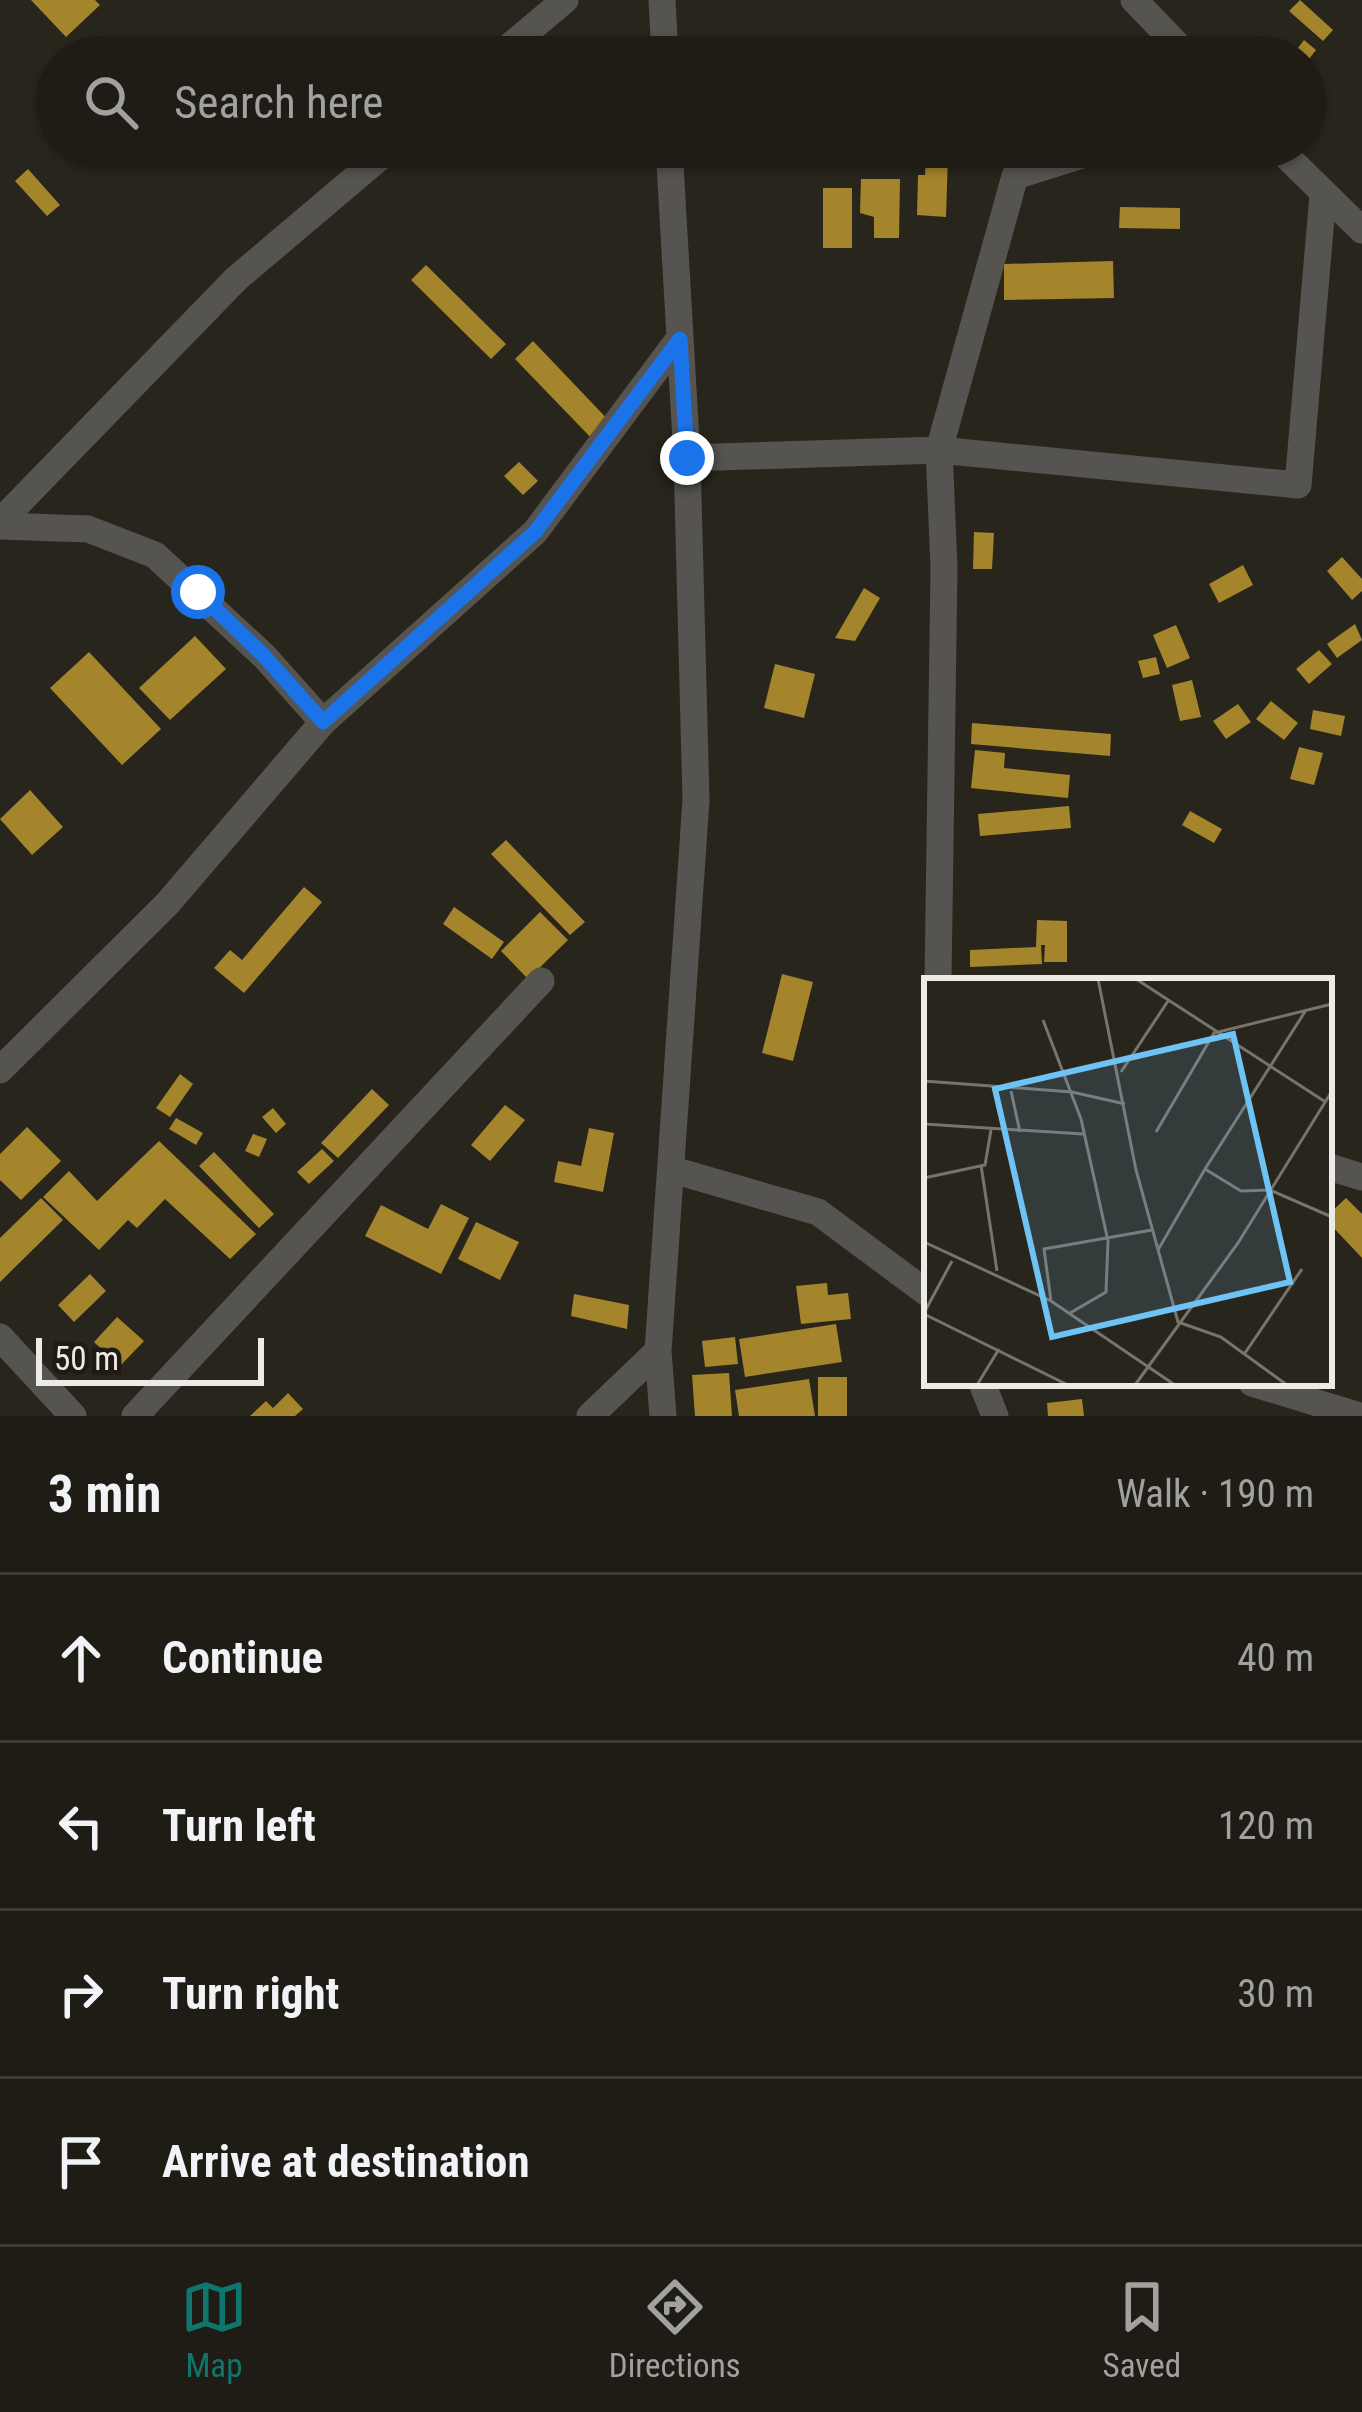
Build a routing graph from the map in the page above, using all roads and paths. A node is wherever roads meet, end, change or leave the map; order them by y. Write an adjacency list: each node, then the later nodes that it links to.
1 (565, 0): 4 (street)
2 (662, 0): 5 (street)
3 (1134, 0): 6 (street)
4 (522, 36)
5 (664, 36)
6 (1169, 36)
7 (367, 168): 16 (street)
8 (670, 168): 13 (street)
9 (1040, 168): 14 (street)
10 (1297, 168): 11 (street)
11 (1323, 195): 12 (street); 14 (street)
12 (1362, 230)
13 (680, 339): 15 (street); 17 (street)
14 (939, 450): 15 (street); 18 (street)
15 (687, 458): 22 (street)
16 (0, 524): 17 (street)
17 (323, 722): 20 (street)
18 (938, 978)
19 (541, 981): 30 (street)
20 (0, 1070)
21 (1332, 1168): 23 (street)
22 (674, 1170): 24 (street); 26 (street)
23 (1362, 1177)
24 (924, 1291)
25 (0, 1336): 29 (street)
26 (658, 1352): 31 (street); 32 (street)
27 (983, 1386): 33 (street)
28 (1270, 1386): 34 (street)
29 (73, 1416)
30 (135, 1416)
31 (590, 1416)
32 (663, 1416)
33 (995, 1416)
34 (1360, 1416)

